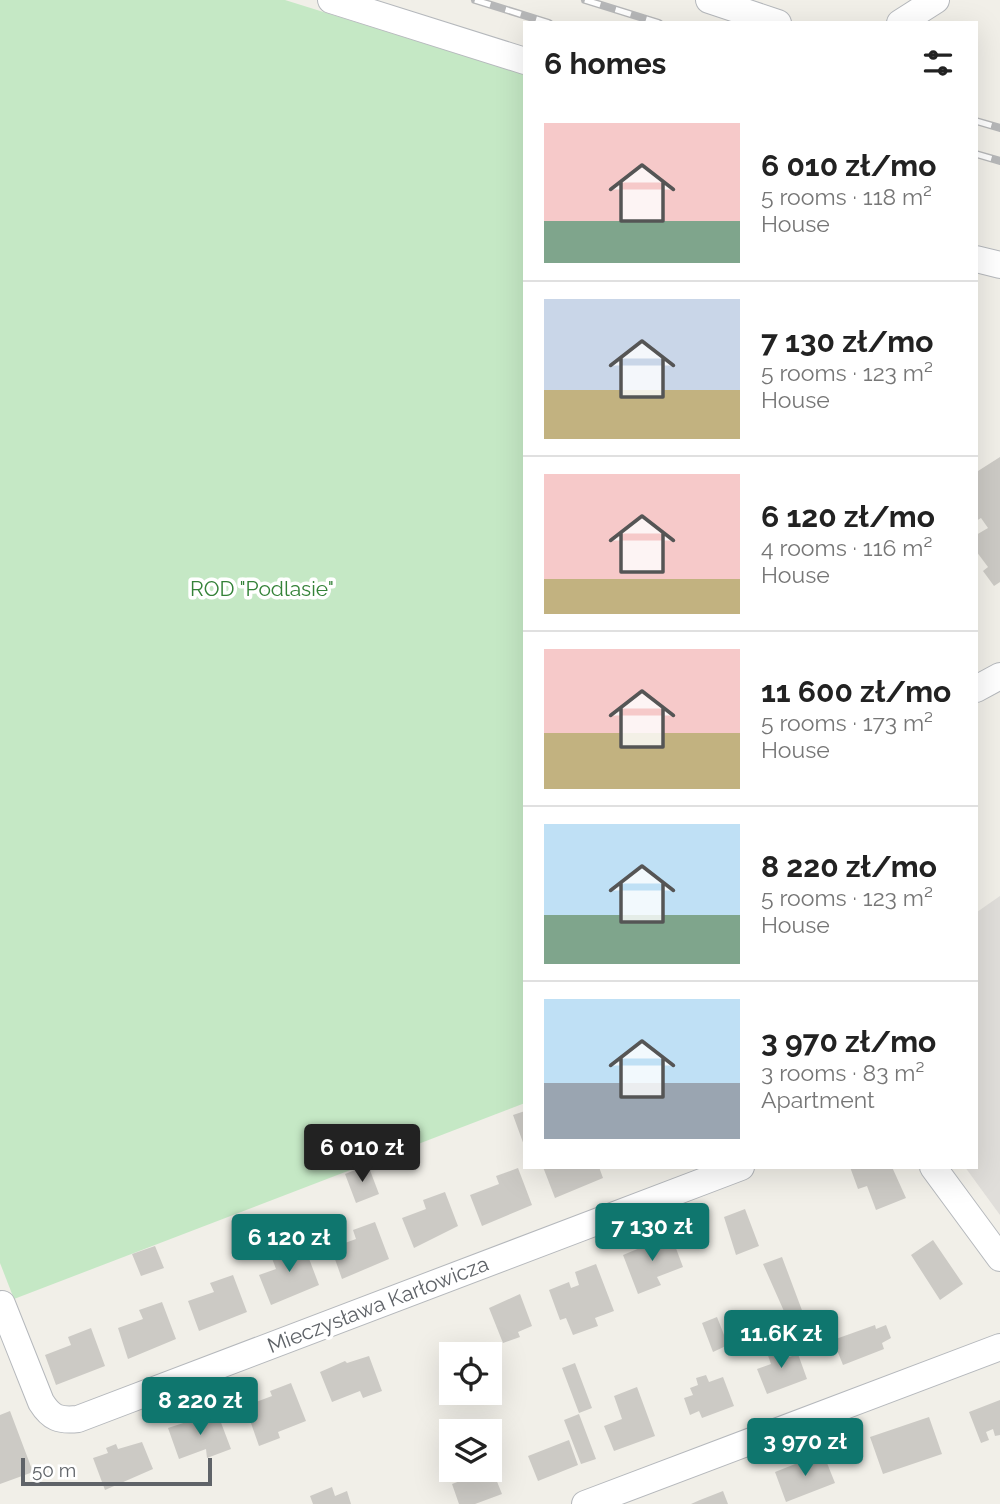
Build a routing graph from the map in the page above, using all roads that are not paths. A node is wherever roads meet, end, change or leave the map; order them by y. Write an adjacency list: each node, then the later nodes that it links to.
1 (331, 0): 6 (street)
2 (709, 0): 4 (street)
3 (936, 0): 5 (street)
4 (772, 21)
5 (903, 21)
6 (523, 60)
7 (978, 260): 8 (street)
8 (1000, 265)
9 (1000, 676): 10 (street)
10 (978, 688)
11 (736, 1169): 14 (street, Mieczysława Karłowicza)
12 (934, 1169): 13 (street)
13 (1000, 1258)
14 (2, 1304)
15 (1000, 1347): 16 (street)
16 (584, 1504)

